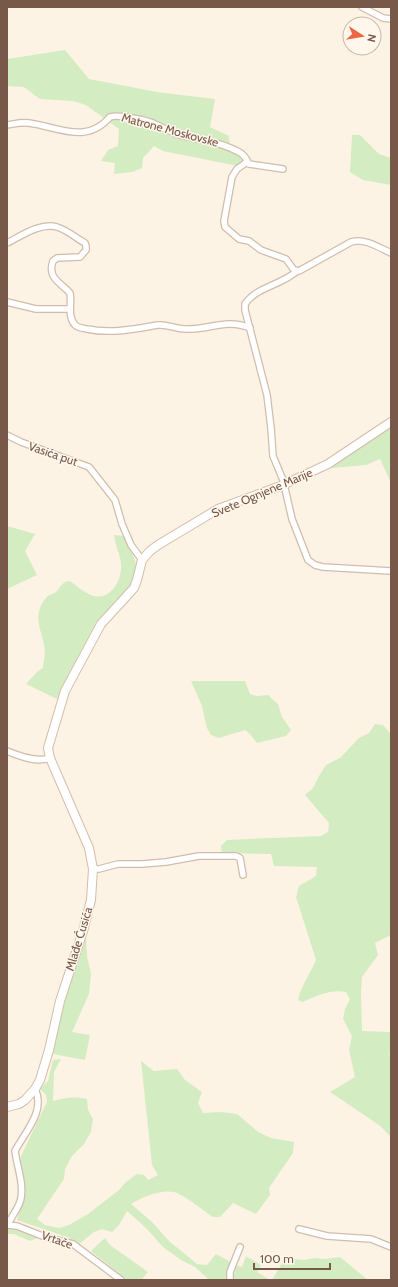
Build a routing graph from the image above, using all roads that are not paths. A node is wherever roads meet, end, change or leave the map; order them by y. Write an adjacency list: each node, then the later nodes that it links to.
1 (362, 7): 2 (street)
2 (391, 19)
3 (7, 125): 4 (street, Matrone Moskovske)
4 (247, 162): 5 (street, Matrone Moskovske); 8 (street)
5 (283, 169)
6 (7, 243): 10 (street)
7 (391, 253): 8 (street)
8 (297, 271): 11 (street)
9 (7, 302): 10 (street)
10 (69, 309): 11 (street)
11 (250, 328): 14 (street)
12 (391, 422): 14 (street, Svete Ognjene Marije)
13 (7, 435): 15 (street, Vasića put)
14 (283, 485): 15 (street, Svete Ognjene Marije); 16 (street)
15 (142, 560): 18 (street)
16 (391, 571)
17 (7, 751): 18 (street)
18 (50, 758): 19 (street, Mlađe Ćusića)
19 (93, 869): 20 (street); 21 (street, Mlađe Ćusića)
20 (244, 875)
21 (35, 1088): 22 (street, Mlađe Ćusića); 23 (street)
22 (7, 1108)
23 (7, 1225): 27 (street, Vrtače)
24 (299, 1229): 26 (street)
25 (240, 1247): 28 (street)
26 (391, 1247)
27 (121, 1280)
28 (230, 1280)

